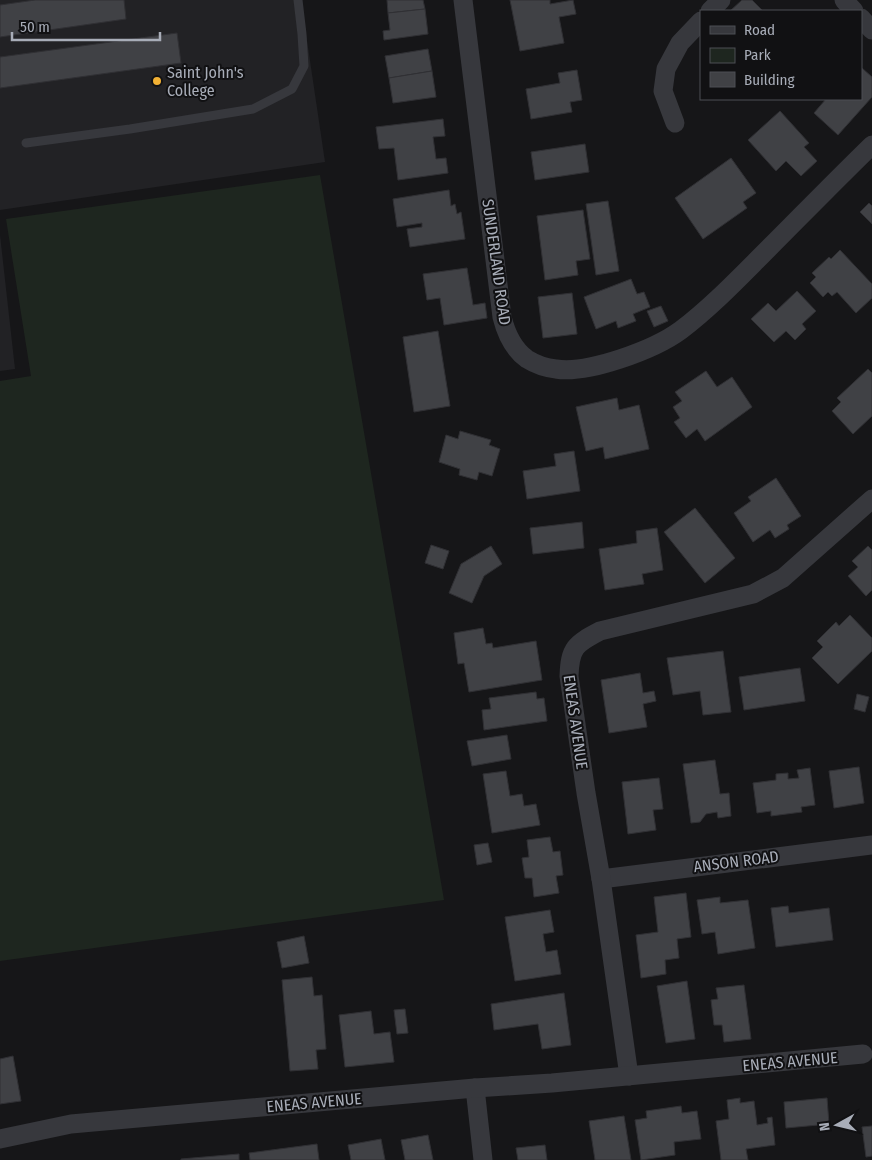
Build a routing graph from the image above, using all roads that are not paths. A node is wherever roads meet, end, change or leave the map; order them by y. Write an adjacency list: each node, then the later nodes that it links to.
1 (298, 0): 11 (lane)
2 (462, 0): 12 (street, SUNDERLAND ROAD)
3 (721, 0): 5 (street)
4 (844, 0): 6 (street)
5 (711, 10)
6 (853, 10)
7 (862, 19): 9 (street)
8 (700, 22): 10 (street)
9 (872, 30)
10 (675, 123)
11 (26, 143)
12 (872, 145)
13 (872, 499): 15 (street, ENEAS AVENUE)
14 (872, 845): 15 (street, ANSON ROAD)
15 (601, 879): 17 (street, ENEAS AVENUE)
16 (862, 1054): 17 (street, ENEAS AVENUE)
17 (629, 1076): 18 (street, ENEAS AVENUE)
18 (475, 1088): 19 (street, ENEAS AVENUE); 20 (street)
19 (0, 1139)
20 (483, 1160)

